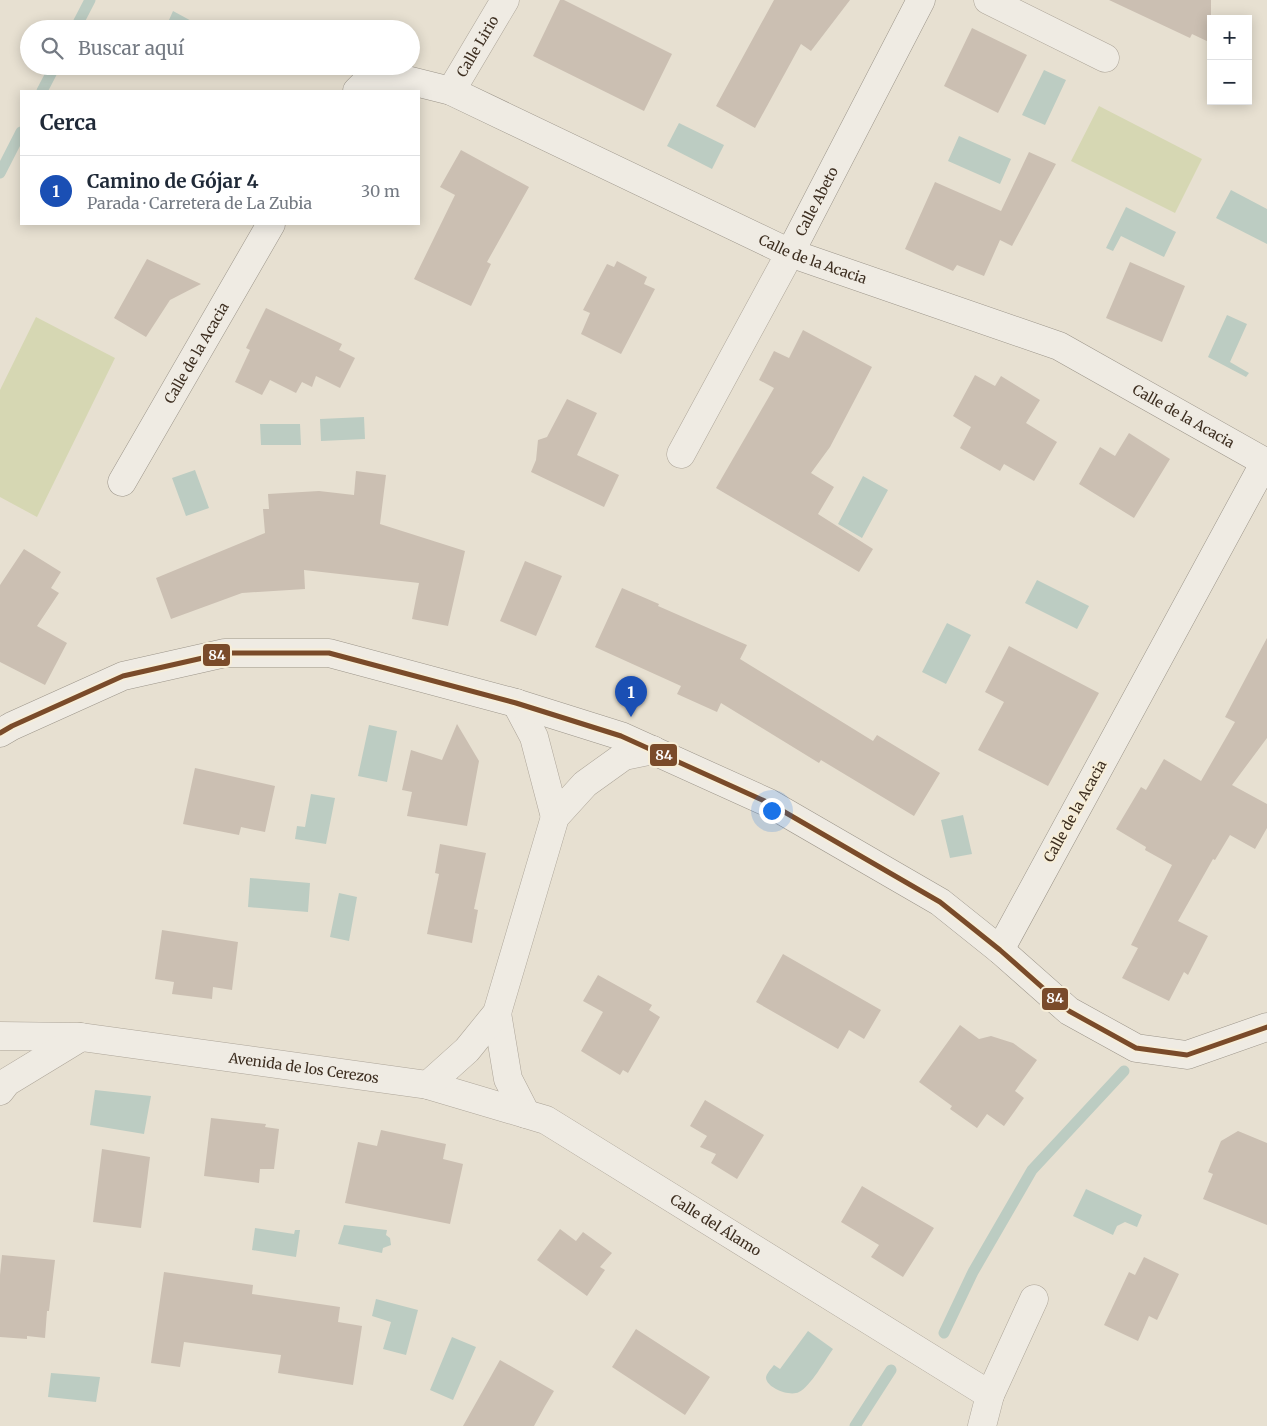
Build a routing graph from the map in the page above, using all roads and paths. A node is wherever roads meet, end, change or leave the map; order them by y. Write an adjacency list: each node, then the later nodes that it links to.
1 (505, 0): 6 (street, Calle Lirio)
2 (921, 0): 8 (street, Calle Abeto)
3 (988, 0): 4 (street)
4 (1105, 58)
5 (358, 90): 6 (street, Calle de la Acacia)
6 (451, 91): 8 (street, Calle de la Acacia)
7 (270, 225): 11 (street, Calle de la Acacia)
8 (790, 252): 9 (street, Calle Abeto); 10 (street, Calle de la Acacia)
9 (681, 454)
10 (1266, 462): 16 (street, Calle de la Acacia)
11 (122, 482)
12 (516, 703): 13 (street); 14 (street); 15 (street)
13 (0, 734)
14 (653, 750): 15 (street); 16 (street)
15 (556, 818): 17 (street)
16 (1000, 950): 18 (street)
17 (497, 1013): 21 (street); 23 (street)
18 (1267, 1027)
19 (0, 1036): 20 (street, Avenida de los Cerezos)
20 (81, 1036): 21 (street, Avenida de los Cerezos); 22 (street)
21 (428, 1085): 23 (street, Calle del Álamo)
22 (0, 1091)
23 (526, 1114): 25 (street, Calle del Álamo)
24 (1034, 1299): 25 (street)
25 (990, 1395): 26 (street)
26 (982, 1426)

